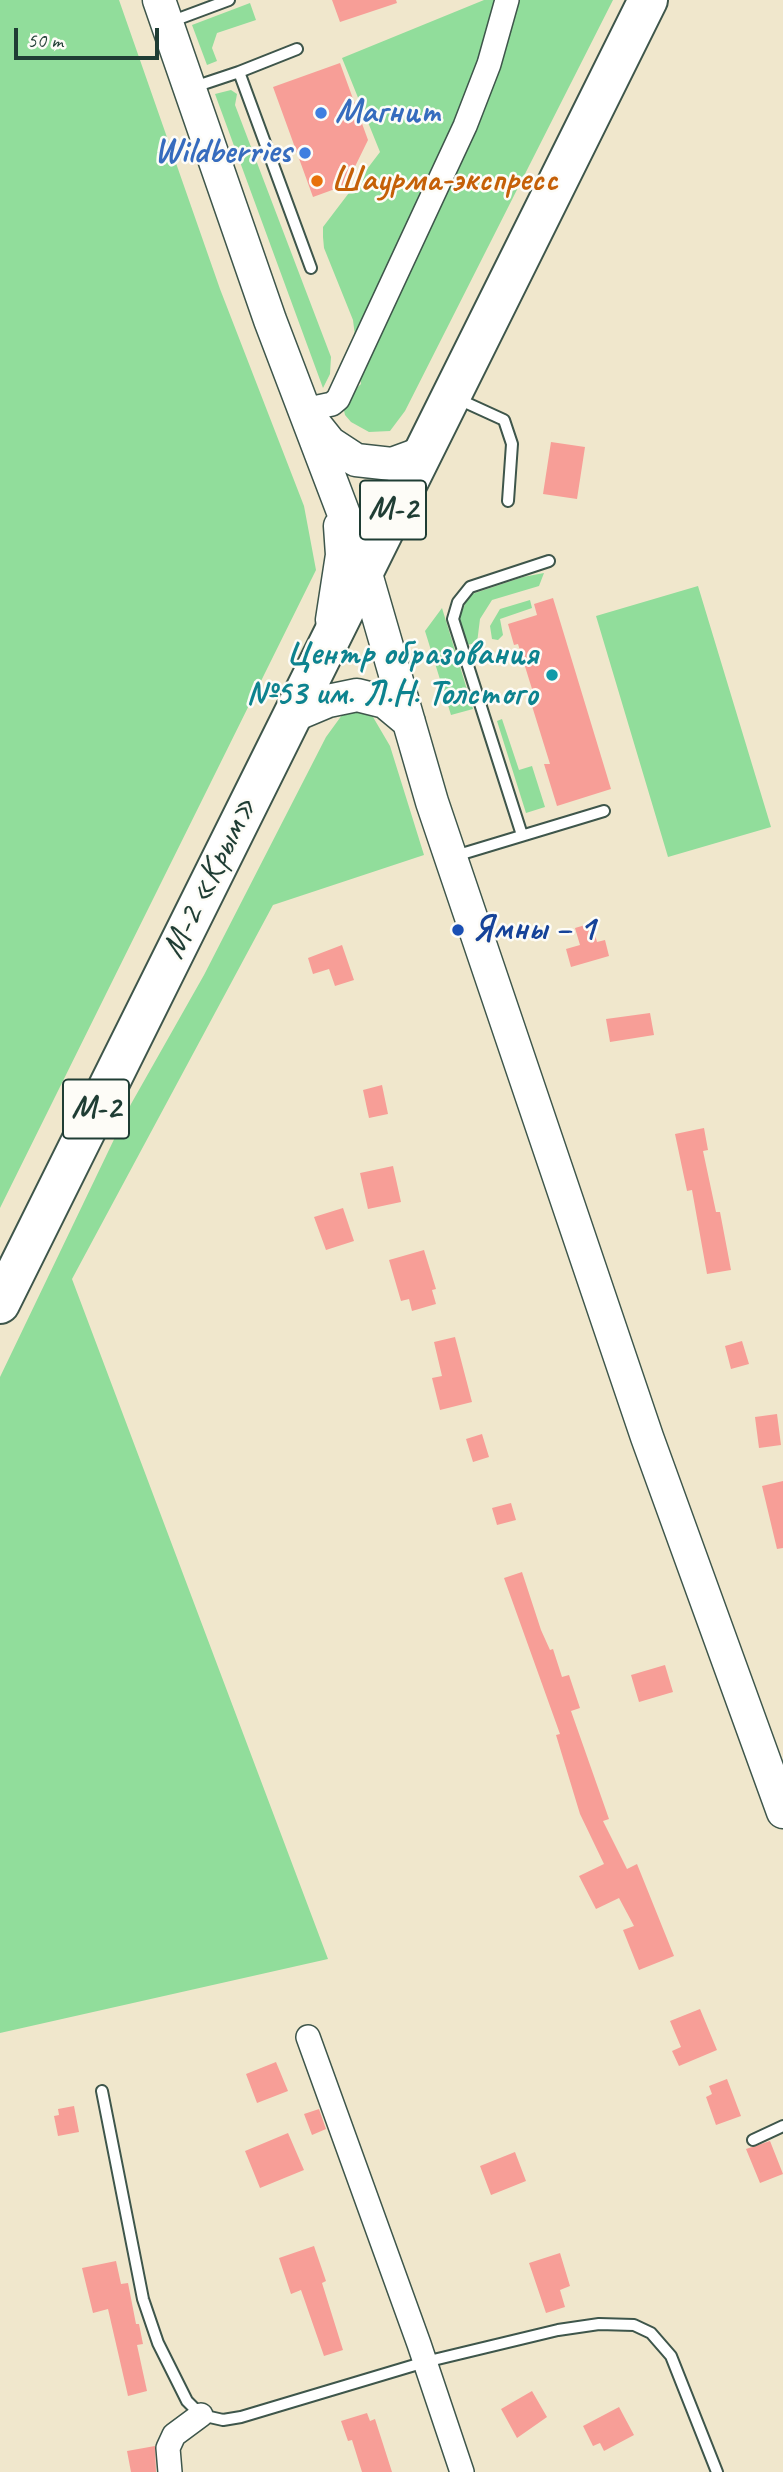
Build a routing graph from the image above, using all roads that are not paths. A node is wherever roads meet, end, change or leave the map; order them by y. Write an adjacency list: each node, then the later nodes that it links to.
1 (225, 0): 4 (lane)
2 (507, 0): 10 (street)
3 (648, 0): 9 (highway, М-2)
4 (163, 12): 7 (main road)
5 (297, 49): 6 (lane)
6 (239, 72): 7 (lane); 8 (lane)
7 (190, 88): 10 (main road)
8 (311, 268)
9 (450, 395): 11 (highway, М-2); 13 (lane)
10 (304, 410): 11 (main road); 12 (main road)
11 (422, 453): 15 (highway, М-2 «Крым» / М-2)
12 (337, 496): 15 (main road); 16 (main road)
13 (508, 501)
14 (549, 561): 20 (lane)
15 (364, 567): 16 (highway, М-2 «Крым» / М-2); 18 (main road)
16 (329, 638): 17 (highway, М-2 «Крым» / М-2)
17 (290, 717): 18 (main road); 22 (highway, М-2 «Крым» / М-2)
18 (409, 722): 21 (main road)
19 (604, 811): 20 (lane)
20 (522, 835): 21 (lane)
21 (452, 856): 23 (main road)
22 (0, 1304)
23 (783, 1812)
24 (308, 2037): 28 (street)
25 (102, 2091): 29 (lane)
26 (783, 2126): 27 (lane)
27 (753, 2140)
28 (425, 2362): 29 (lane); 31 (street); 32 (lane)
29 (201, 2416): 30 (street)
30 (170, 2472)
31 (462, 2472)
32 (717, 2472)

